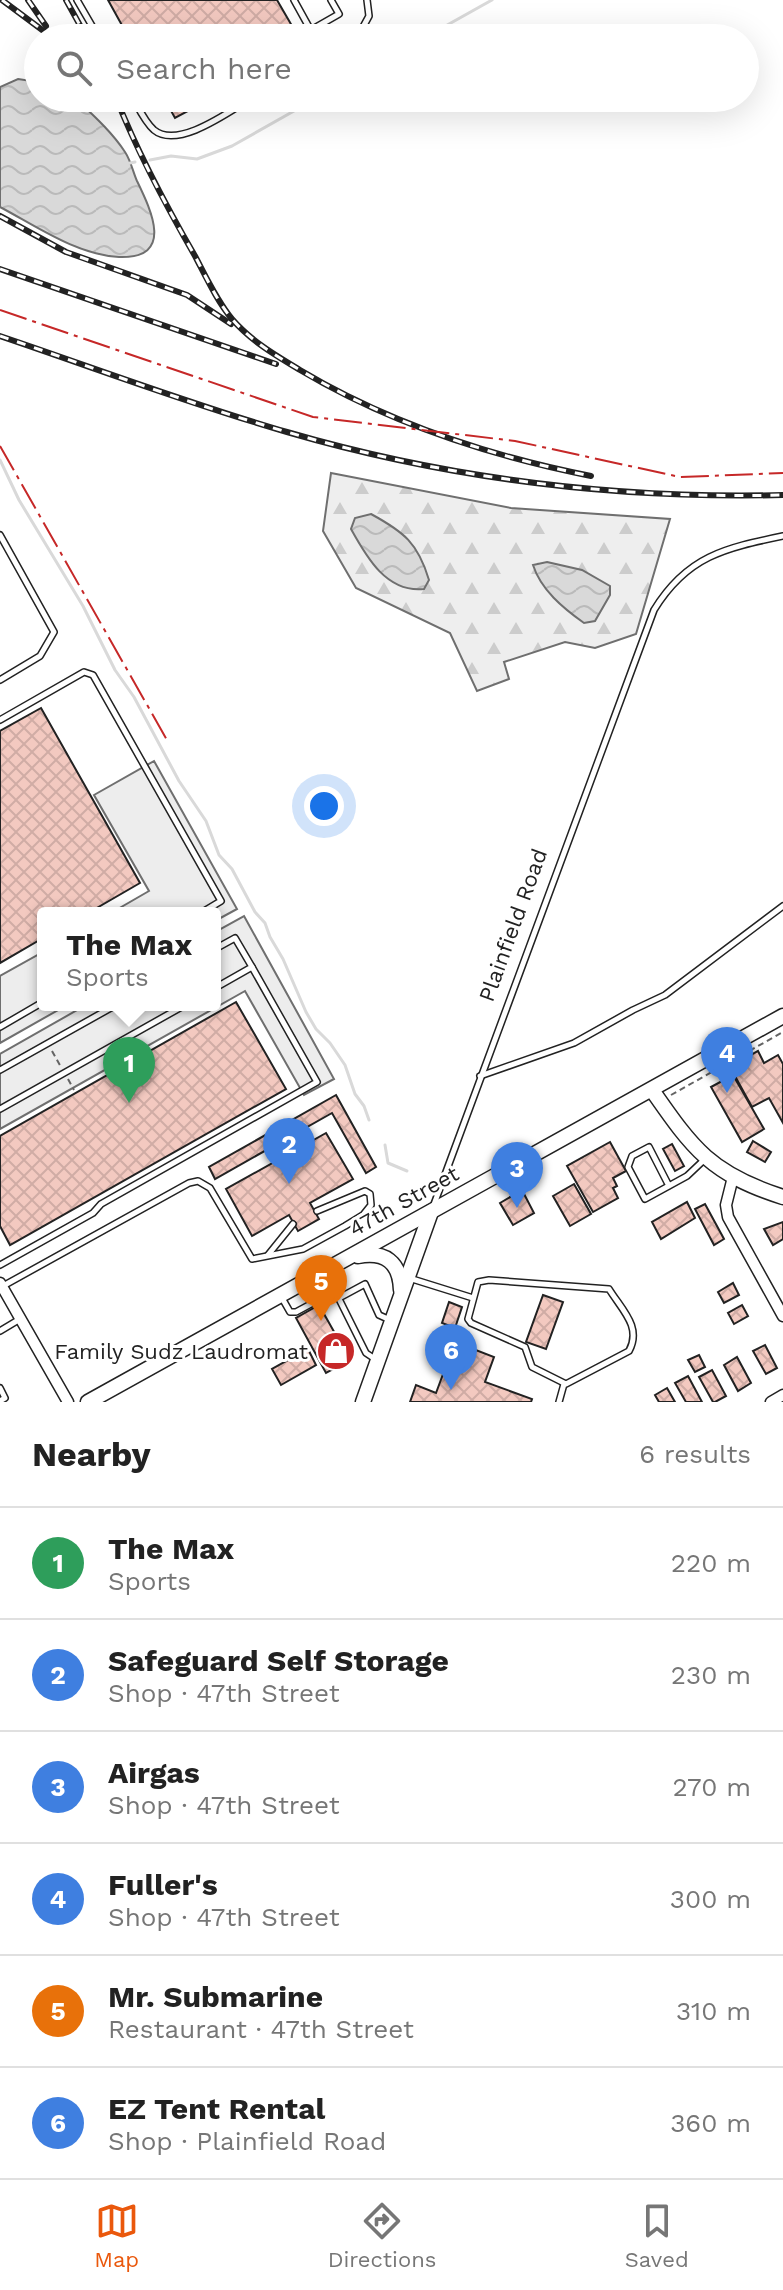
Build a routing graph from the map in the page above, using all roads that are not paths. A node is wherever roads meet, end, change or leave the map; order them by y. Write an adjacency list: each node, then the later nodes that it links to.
1 (77, 0): 5 (lane)
2 (294, 0): 6 (lane)
3 (331, 0): 7 (lane)
4 (367, 0): 8 (lane)
5 (91, 24)
6 (308, 24)
7 (322, 24)
8 (365, 24)
9 (142, 112): 10 (lane)
10 (227, 112)
11 (0, 535): 13 (lane)
12 (783, 536): 26 (lane, Plainfield Road)
13 (0, 680)
14 (0, 720): 16 (lane)
15 (783, 906): 26 (lane)
16 (211, 907)
17 (221, 946): 18 (lane)
18 (252, 967): 19 (lane); 38 (lane)
19 (221, 985)
20 (37, 1005): 24 (lane)
21 (105, 1011): 25 (lane)
22 (174, 1011): 28 (lane)
23 (783, 1016): 27 (main road, 47th Street)
24 (0, 1027)
25 (0, 1070)
26 (480, 1076): 34 (lane, Plainfield Road)
27 (656, 1096): 29 (main road); 34 (main road, 47th Street)
28 (0, 1109)
29 (705, 1159): 30 (main road); 31 (lane)
30 (733, 1177): 32 (main road); 46 (street)
31 (669, 1186): 31 (lane)
32 (783, 1197)
33 (317, 1211): 36 (lane)
34 (431, 1212): 37 (main road, 47th Street); 40 (main road, Plainfield Road)
35 (293, 1224): 36 (lane)
36 (267, 1256): 41 (lane)
37 (349, 1257): 39 (main road, 47th Street); 44 (main road)
38 (0, 1265)
39 (325, 1270): 42 (lane); 43 (main road, 47th Street)
40 (408, 1278): 44 (main road, Plainfield Road); 45 (lane)
41 (2, 1288): 47 (street)
42 (337, 1294): 43 (lane); 48 (lane); 50 (lane)
43 (280, 1295): 56 (main road, 47th Street)
44 (402, 1295): 48 (main road, Plainfield Road)
45 (473, 1298): 51 (lane); 51 (lane)
46 (783, 1316)
47 (20, 1319): 49 (lane); 55 (street)
48 (392, 1321): 50 (main road, Plainfield Road)
49 (0, 1331)
50 (378, 1361): 57 (main road, Plainfield Road)
51 (564, 1383): 58 (lane)
52 (0, 1388): 54 (lane)
53 (783, 1395): 59 (street)
54 (0, 1401)
55 (68, 1402)
56 (88, 1402)
57 (363, 1402)
58 (559, 1402)
59 (771, 1402)

